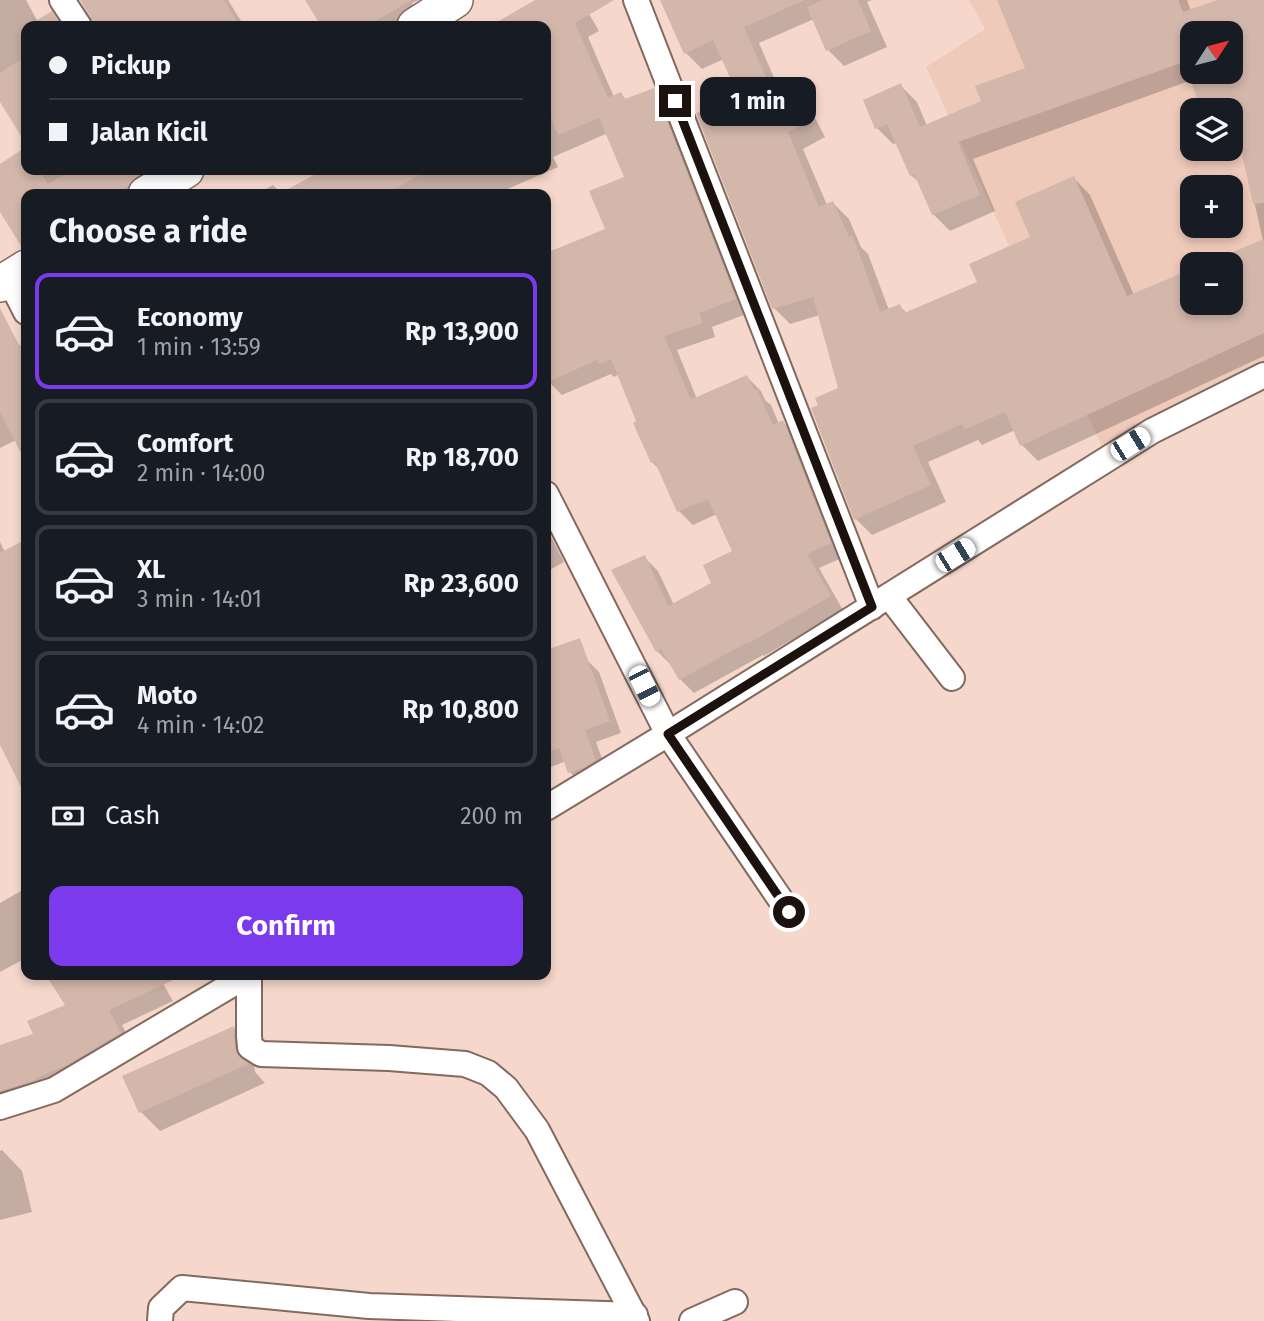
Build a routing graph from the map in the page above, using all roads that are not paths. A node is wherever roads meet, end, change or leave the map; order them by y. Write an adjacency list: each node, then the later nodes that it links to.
1 (62, 0): 4 (street)
2 (455, 0): 5 (main road)
3 (636, 0): 12 (street)
4 (76, 21)
5 (426, 21)
6 (174, 175): 7 (main road)
7 (153, 189)
8 (12, 277): 9 (street)
9 (21, 300)
10 (1264, 375): 12 (street)
11 (551, 504): 14 (street)
12 (880, 602): 13 (street); 14 (street)
13 (952, 678)
14 (668, 734): 15 (street); 16 (street)
15 (551, 805)
16 (789, 912)
17 (238, 980): 19 (street)
18 (249, 980): 22 (street)
19 (0, 1107)
20 (735, 1303): 24 (street)
21 (369, 1314): 22 (street); 23 (street)
22 (636, 1318)
23 (160, 1321)
24 (692, 1321)

